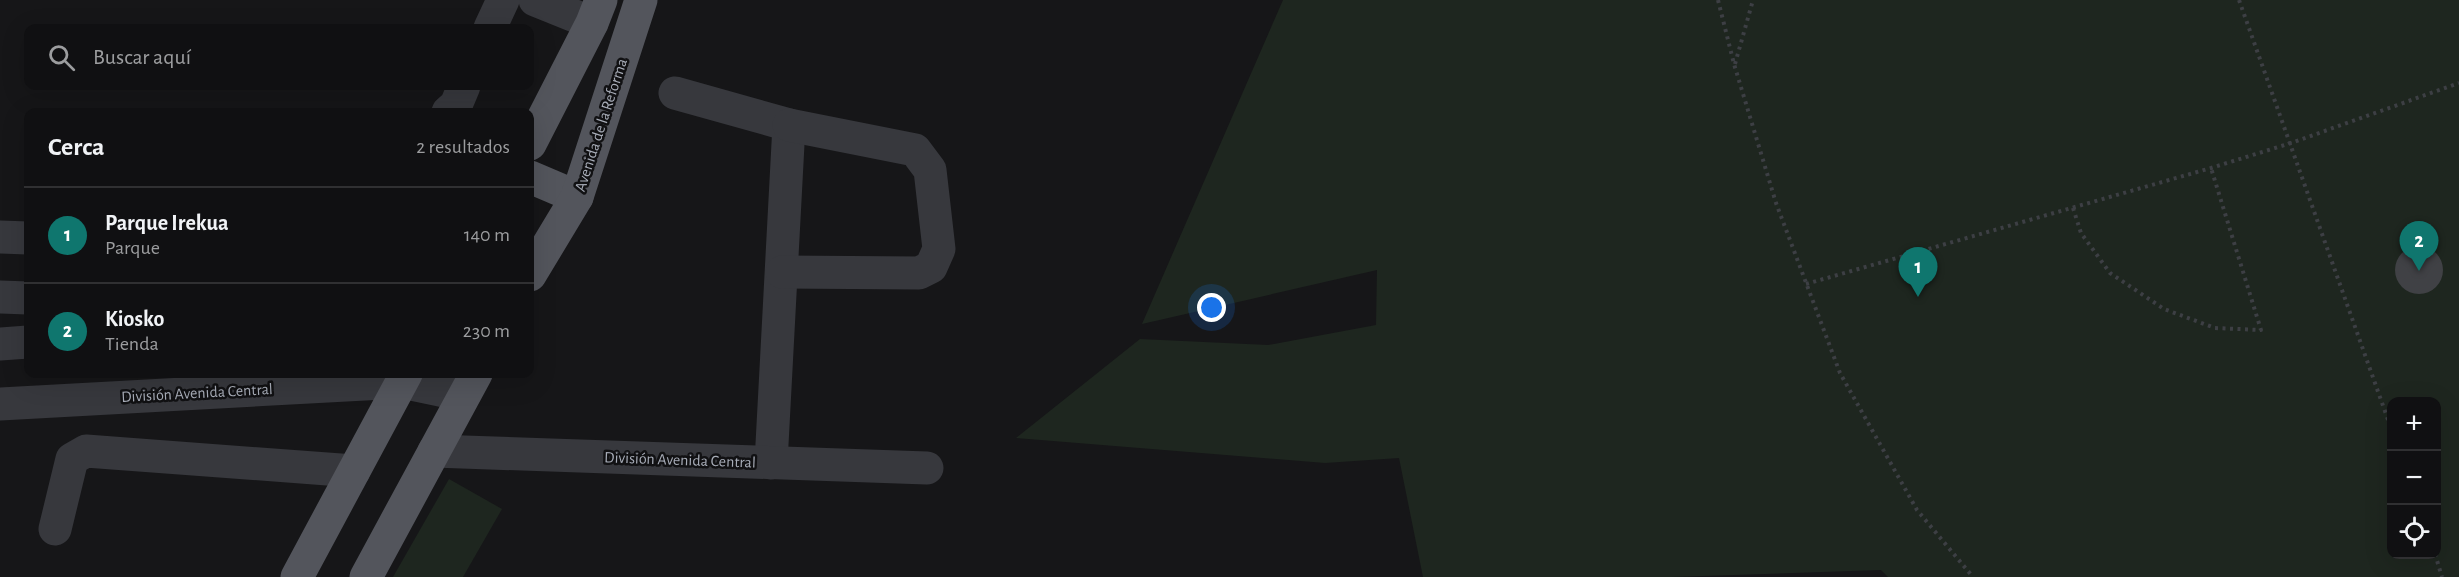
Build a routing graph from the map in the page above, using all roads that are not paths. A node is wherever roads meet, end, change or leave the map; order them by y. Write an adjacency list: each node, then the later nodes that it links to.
1 (503, 0): 5 (street)
2 (535, 0): 4 (street)
3 (641, 0): 12 (main road, Avenida de la Reforma)
4 (596, 12): 10 (main road)
5 (492, 24)
6 (463, 90): 8 (street)
7 (675, 93): 9 (street)
8 (453, 108)
9 (789, 125): 16 (street); 16 (street)
10 (534, 136)
11 (534, 179): 12 (main road)
12 (577, 197): 15 (main road, Avenida de la Reforma)
13 (0, 237): 14 (street)
14 (24, 238)
15 (534, 268)
16 (782, 272): 27 (street)
17 (0, 297): 18 (street)
18 (24, 298)
19 (24, 342): 20 (street)
20 (0, 344)
21 (389, 378): 25 (street, División Avenida Central)
22 (403, 378): 29 (main road)
23 (413, 378): 24 (street, División Avenida Central)
24 (470, 384): 26 (main road)
25 (0, 404)
26 (434, 451): 27 (street, División Avenida Central); 32 (main road)
27 (771, 463): 28 (street, División Avenida Central)
28 (927, 468)
29 (354, 471): 30 (street); 31 (main road)
30 (55, 529)
31 (297, 577)
32 (366, 577)

